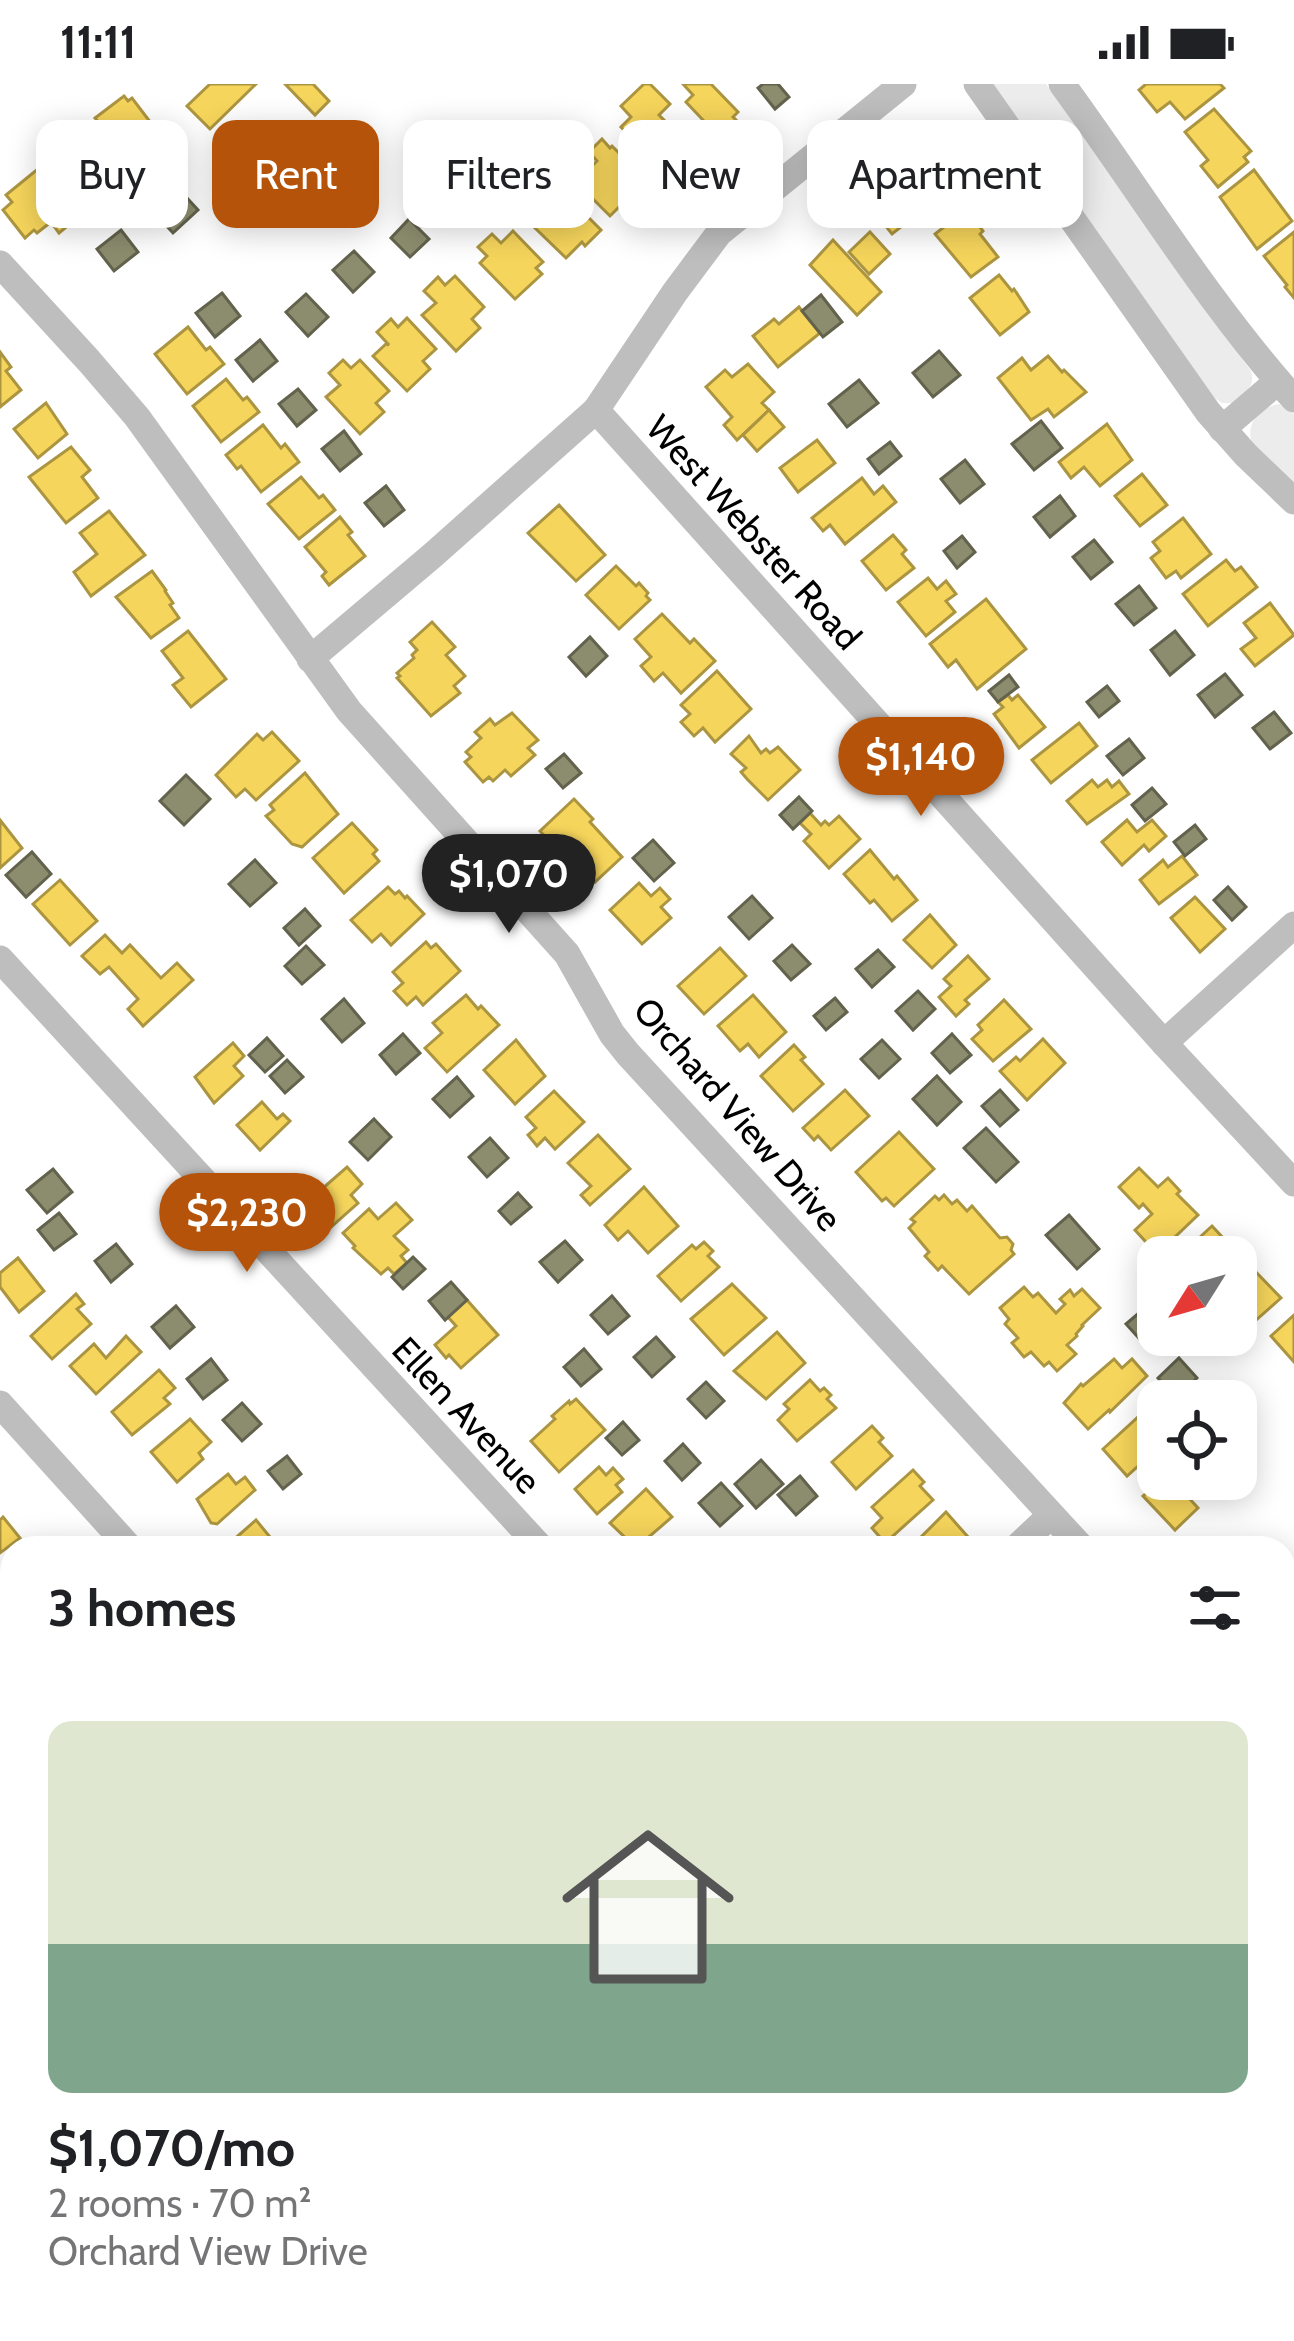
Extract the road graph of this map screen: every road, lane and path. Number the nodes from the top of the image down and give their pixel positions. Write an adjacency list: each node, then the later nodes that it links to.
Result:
1 (903, 84): 6 (street)
2 (977, 84): 7 (street)
3 (1062, 84): 5 (street)
4 (0, 264): 9 (street, Orchard View Drive)
5 (1286, 390): 7 (street)
6 (596, 410): 9 (street); 12 (street, West Webster Road)
7 (1222, 429): 8 (street)
8 (1294, 501)
9 (310, 659): 15 (street, Orchard View Drive)
10 (1294, 925): 12 (street)
11 (0, 958): 17 (street, Ellen Avenue)
12 (1164, 1043): 13 (street, West Webster Road)
13 (1294, 1183)
14 (0, 1404): 16 (street)
15 (1051, 1515): 18 (street); 19 (street, Orchard View Drive)
16 (119, 1536)
17 (530, 1536)
18 (1029, 1536)
19 (1071, 1536)

